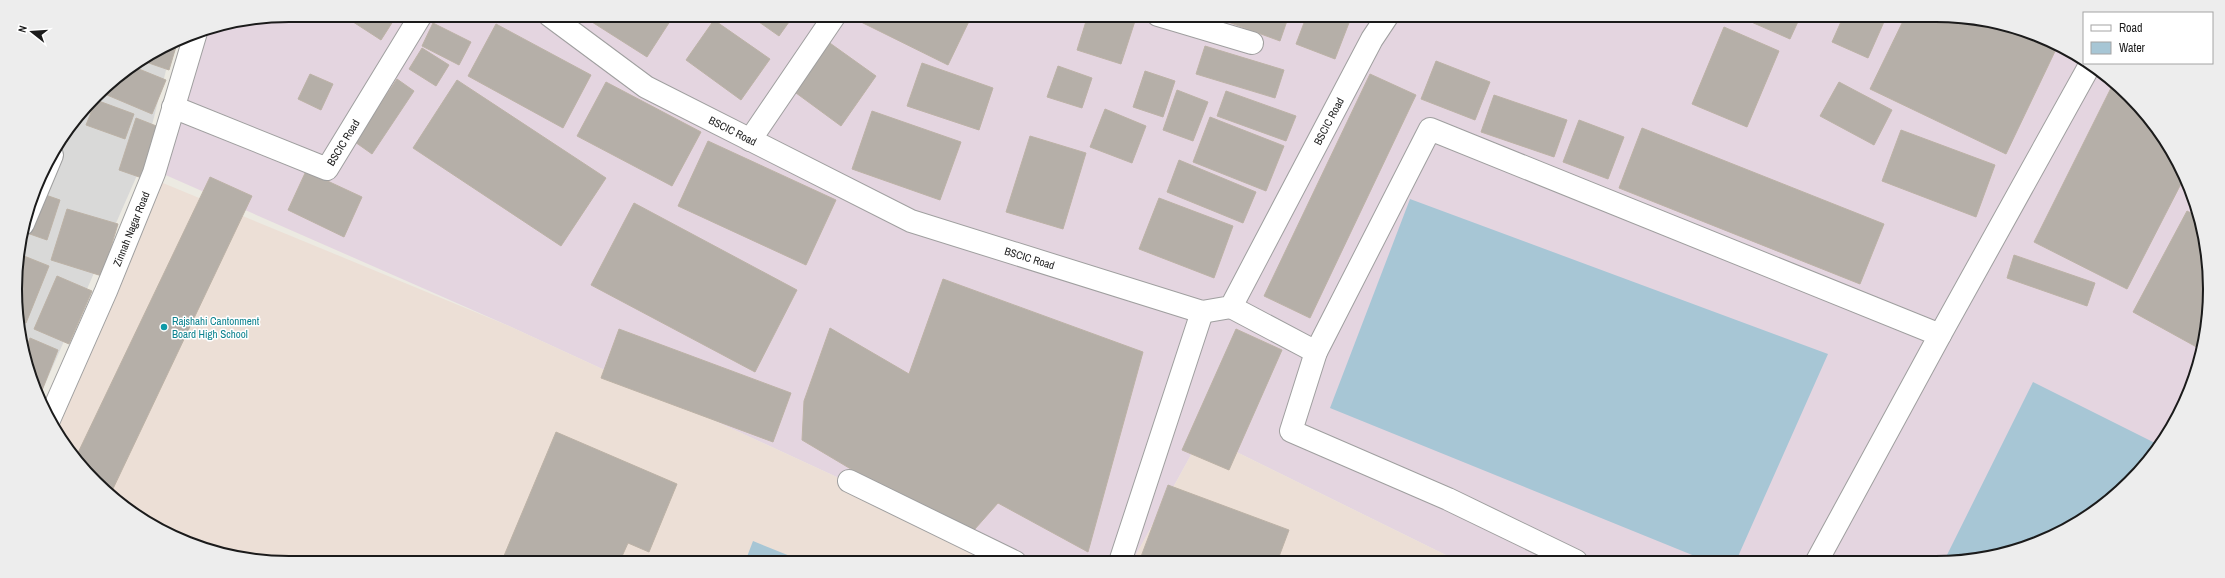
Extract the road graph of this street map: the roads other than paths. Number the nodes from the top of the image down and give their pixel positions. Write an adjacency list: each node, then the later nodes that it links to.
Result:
1 (417, 22): 9 (street, BSCIC Road)
2 (558, 22): 10 (street, BSCIC Road)
3 (830, 22): 10 (street)
4 (1182, 22): 7 (street)
5 (1383, 22): 11 (street, BSCIC Road)
6 (194, 39): 9 (street, Zinnah Nagar Road)
7 (1252, 43)
8 (2088, 70): 13 (street)
9 (173, 107): 15 (street, Zinnah Nagar Road)
10 (750, 140): 12 (street, BSCIC Road)
11 (1231, 307): 12 (street, BSCIC Road); 14 (street)
12 (1202, 312): 18 (street)
13 (1940, 334): 14 (street); 20 (street)
14 (1316, 352): 19 (street)
15 (53, 412)
16 (849, 481): 17 (street)
17 (1003, 556)
18 (1122, 556)
19 (1566, 556)
20 (1820, 556)

